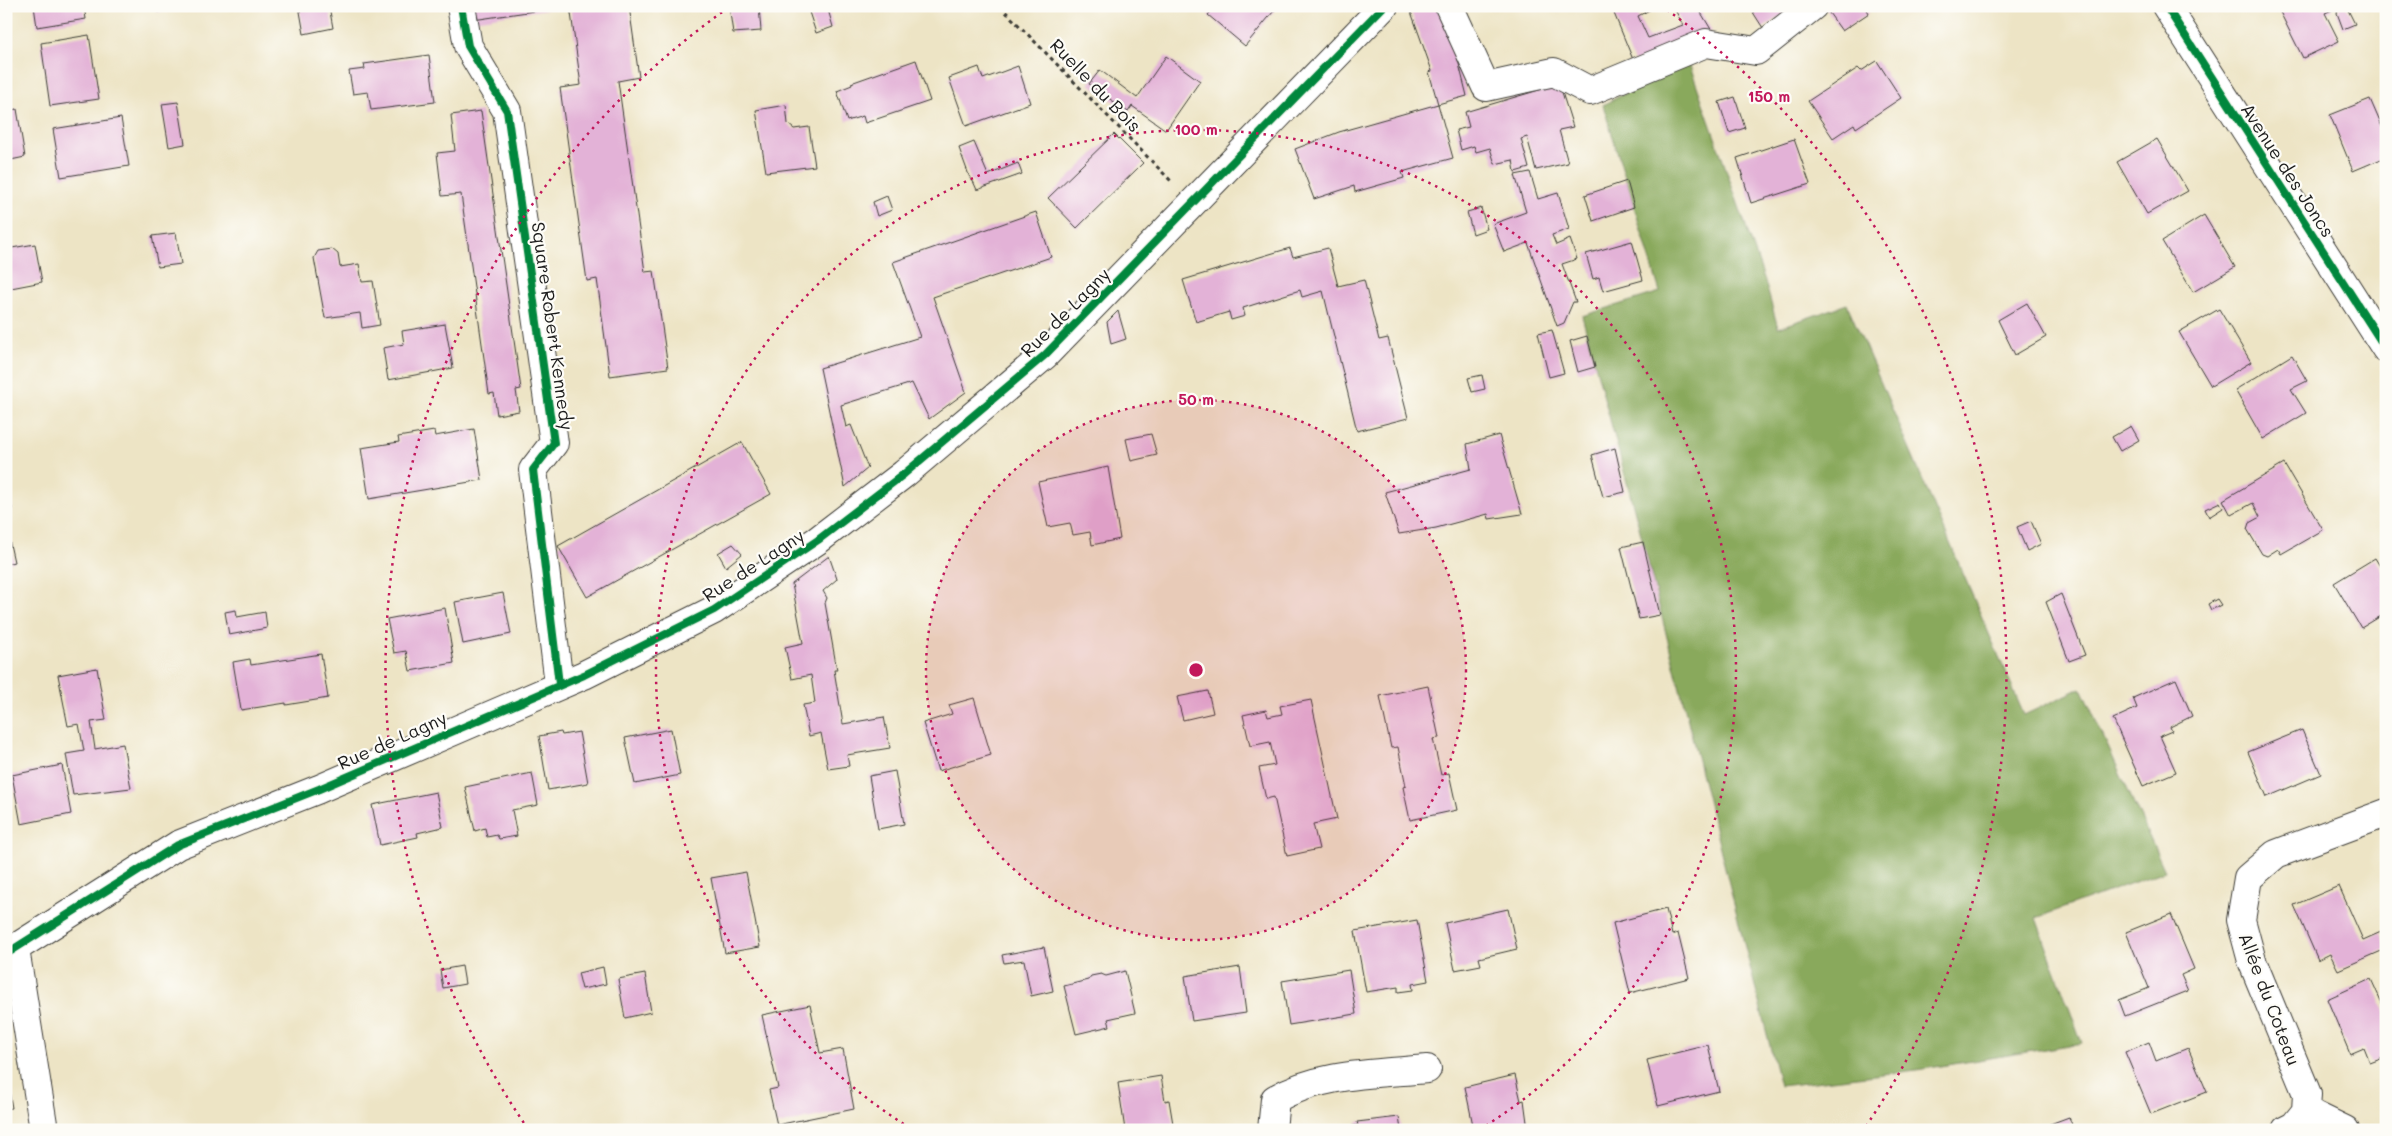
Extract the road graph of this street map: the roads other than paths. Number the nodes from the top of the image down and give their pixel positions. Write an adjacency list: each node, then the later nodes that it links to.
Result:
1 (461, 6): 7 (street, Square Robert Kennedy)
2 (1384, 6): 7 (street, Rue de Lagny)
3 (1449, 6): 4 (street)
4 (1813, 6)
5 (2166, 6): 6 (street, Avenue des Joncs)
6 (2386, 350)
7 (560, 684): 9 (street, Rue de Lagny)
8 (2386, 813): 11 (street, Allée du Coteau)
9 (11, 952): 12 (street)
10 (1427, 1069): 13 (street)
11 (2306, 1111): 14 (street); 15 (street)
12 (44, 1130)
13 (1272, 1130)
14 (2286, 1130)
15 (2345, 1130)

